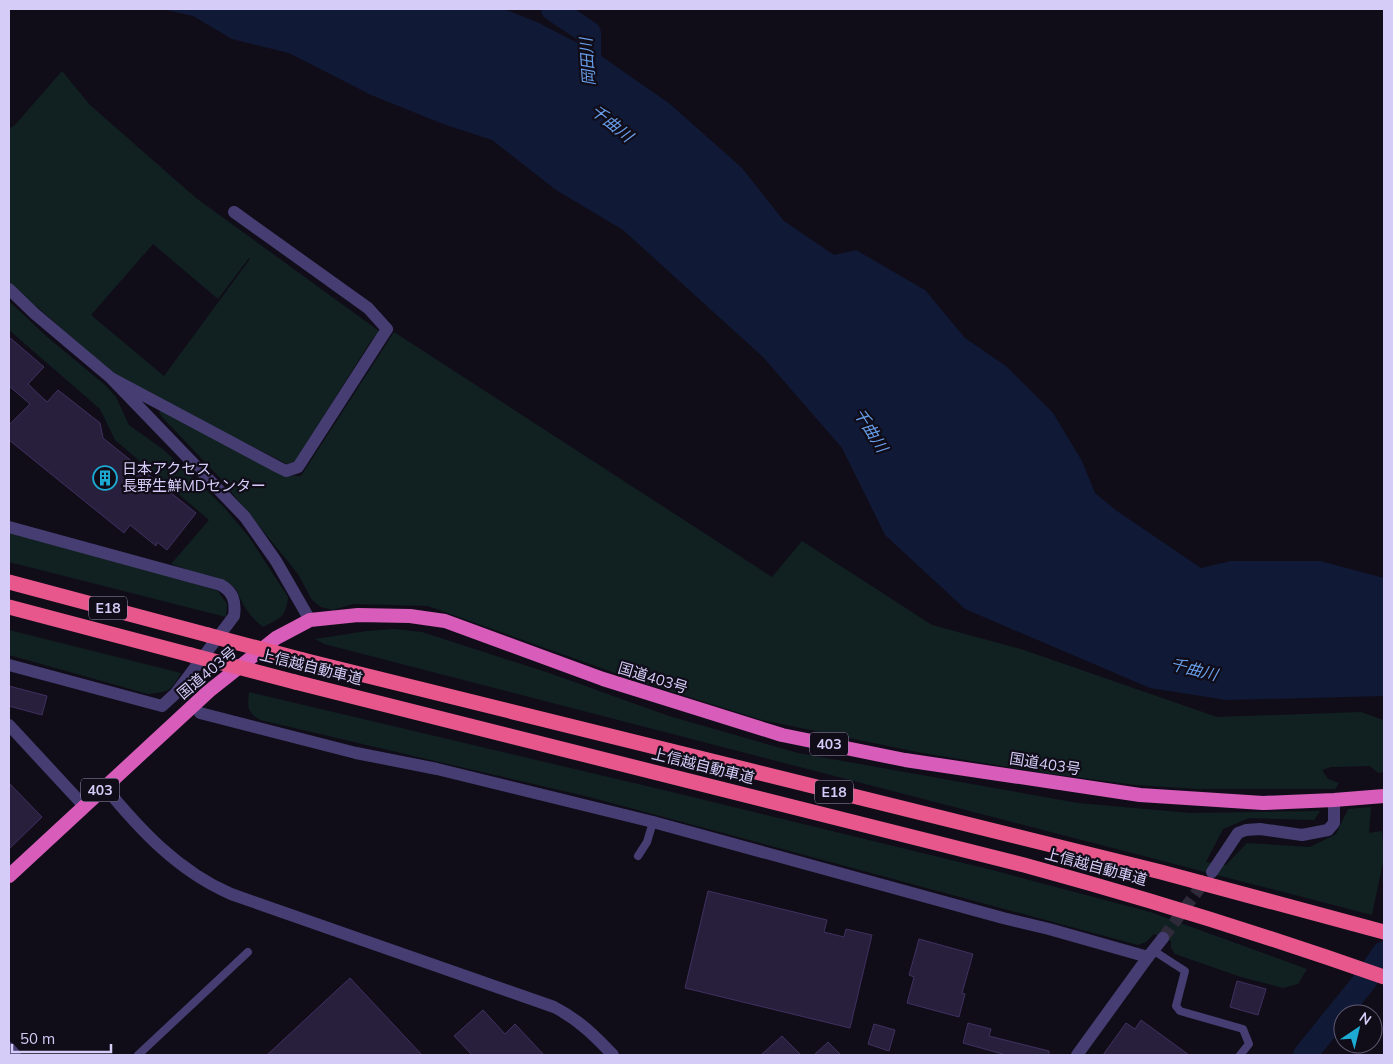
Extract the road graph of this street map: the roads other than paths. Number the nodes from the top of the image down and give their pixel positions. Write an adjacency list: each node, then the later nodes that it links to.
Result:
1 (234, 212): 3 (street)
2 (9, 289): 3 (street)
3 (111, 378): 7 (street)
4 (9, 527): 8 (street)
5 (9, 582): 19 (highway, 上信越自動車道 / E18, bridge)
6 (9, 607): 23 (highway, 上信越自動車道 / E18, bridge)
7 (310, 620): 11 (highway, 国道403号 / 403); 13 (highway, 国道403号 / 403)
8 (9, 665)
9 (200, 713): 15 (street)
10 (9, 725): 14 (street)
11 (104, 786): 14 (highway, 国道403号 / 403); 27 (street)
12 (1381, 796): 13 (highway, 国道403号 / 403)
13 (1334, 800): 17 (street)
14 (84, 806): 18 (highway, 国道403号 / 403)
15 (653, 822): 16 (lane); 22 (street)
16 (638, 856)
17 (1212, 872)
18 (9, 876)
19 (1384, 932)
20 (1163, 938): 22 (street)
21 (248, 952): 26 (lane)
22 (1151, 954): 28 (street); 29 (lane)
23 (1384, 977)
24 (9, 1048): 25 (street)
25 (15, 1055)
26 (138, 1055)
27 (613, 1055)
28 (1077, 1055)
29 (1240, 1055)

